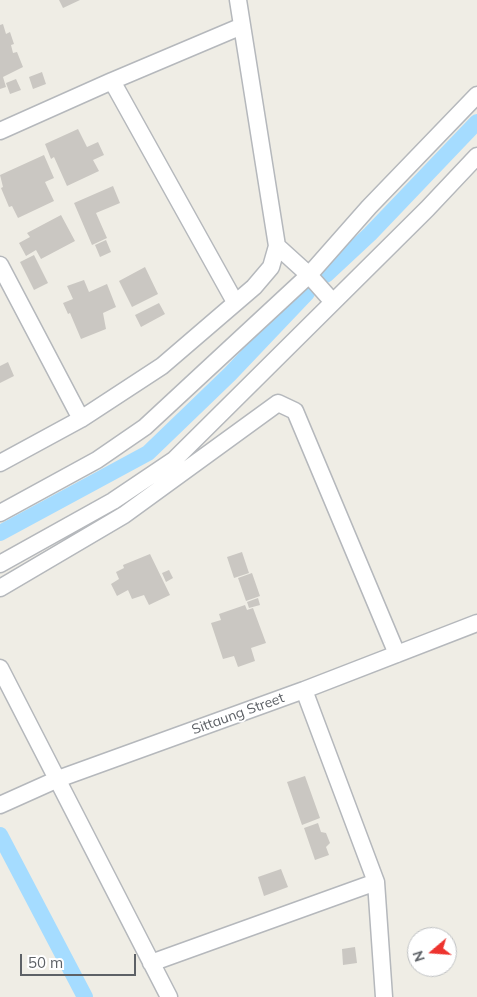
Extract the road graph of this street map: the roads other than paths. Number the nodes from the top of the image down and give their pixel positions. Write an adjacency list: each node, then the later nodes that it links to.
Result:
1 (238, 0): 2 (street)
2 (242, 26): 3 (street); 7 (street)
3 (112, 81): 5 (street); 11 (street)
4 (477, 95): 9 (street)
5 (0, 131)
6 (477, 156): 10 (street)
7 (277, 246): 9 (street); 11 (street)
8 (0, 265): 12 (street)
9 (309, 276): 10 (street); 14 (street)
10 (332, 301): 15 (street)
11 (235, 302): 12 (street)
12 (81, 420): 13 (street)
13 (0, 463)
14 (0, 512)
15 (0, 564)
16 (0, 588): 18 (street)
17 (477, 623): 18 (street, Sittaung Street)
18 (397, 654): 20 (street, Sittaung Street)
19 (0, 668): 21 (street)
20 (304, 690): 21 (street, Sittaung Street); 23 (street)
21 (58, 779): 22 (street, Sittaung Street); 24 (street)
22 (1, 804)
23 (376, 882): 24 (street); 26 (street)
24 (151, 963): 25 (street)
25 (168, 997)
26 (384, 997)

